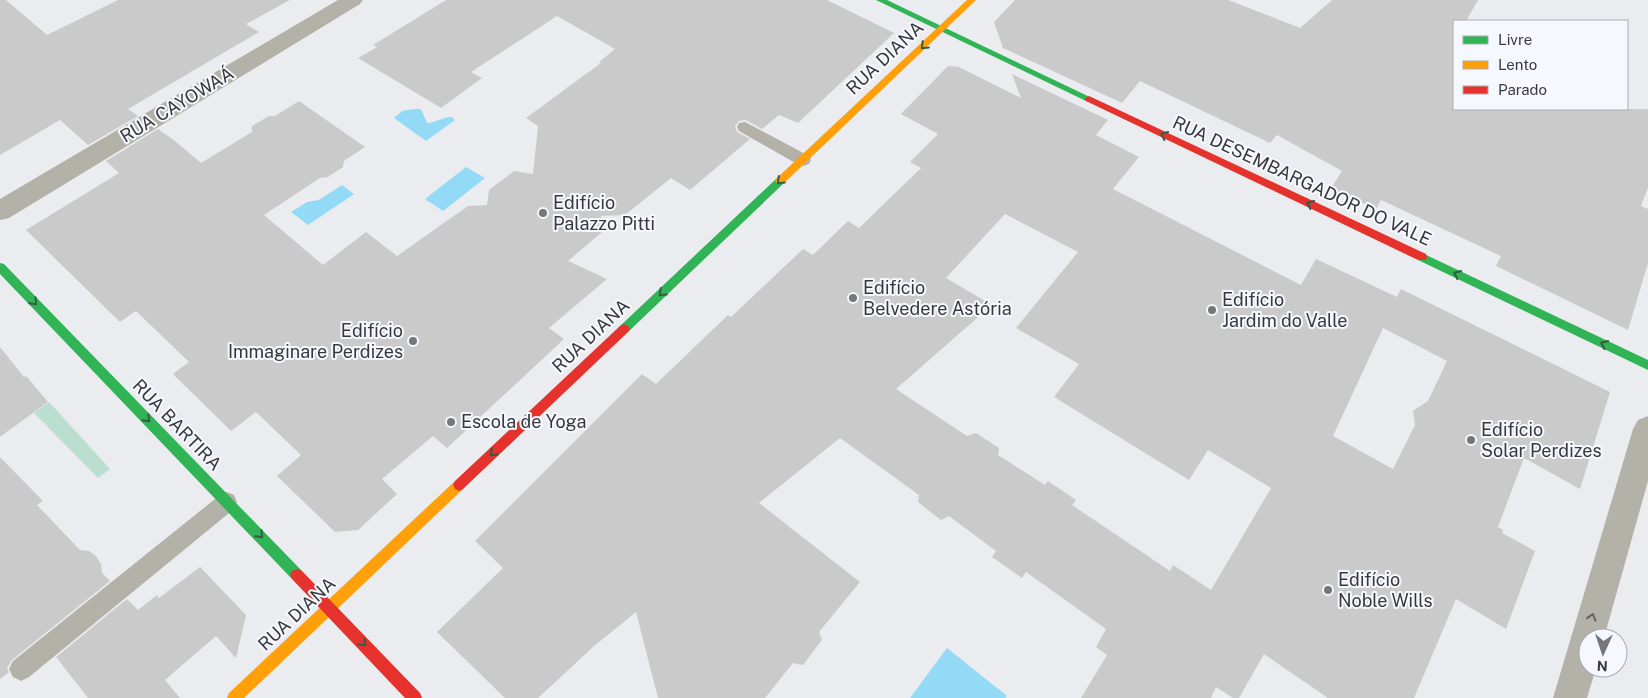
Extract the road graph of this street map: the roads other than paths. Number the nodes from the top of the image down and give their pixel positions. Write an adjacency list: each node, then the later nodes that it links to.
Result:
1 (353, 0): 7 (street, RUA CAYOWAÁ)
2 (880, 0): 4 (street, RUA DESEMBARGADOR DO VALE)
3 (972, 0): 4 (street, RUA DIANA)
4 (942, 29): 6 (street, RUA DIANA, one-way to 6); 9 (street, RUA DESEMBARGADOR DO VALE, one-way to 4)
5 (745, 127): 6 (lane)
6 (803, 160): 12 (street, RUA DIANA, one-way to 12)
7 (0, 210)
8 (0, 267): 11 (street, RUA BARTIRA, one-way to 11)
9 (1648, 364)
10 (1648, 429): 16 (street, one-way to 10)
11 (227, 502): 12 (street, RUA BARTIRA, one-way to 12); 13 (lane)
12 (329, 607): 14 (street, RUA DIANA); 15 (street, RUA BARTIRA, one-way to 15)
13 (22, 668)
14 (234, 698)
15 (415, 698)
16 (1570, 698)

